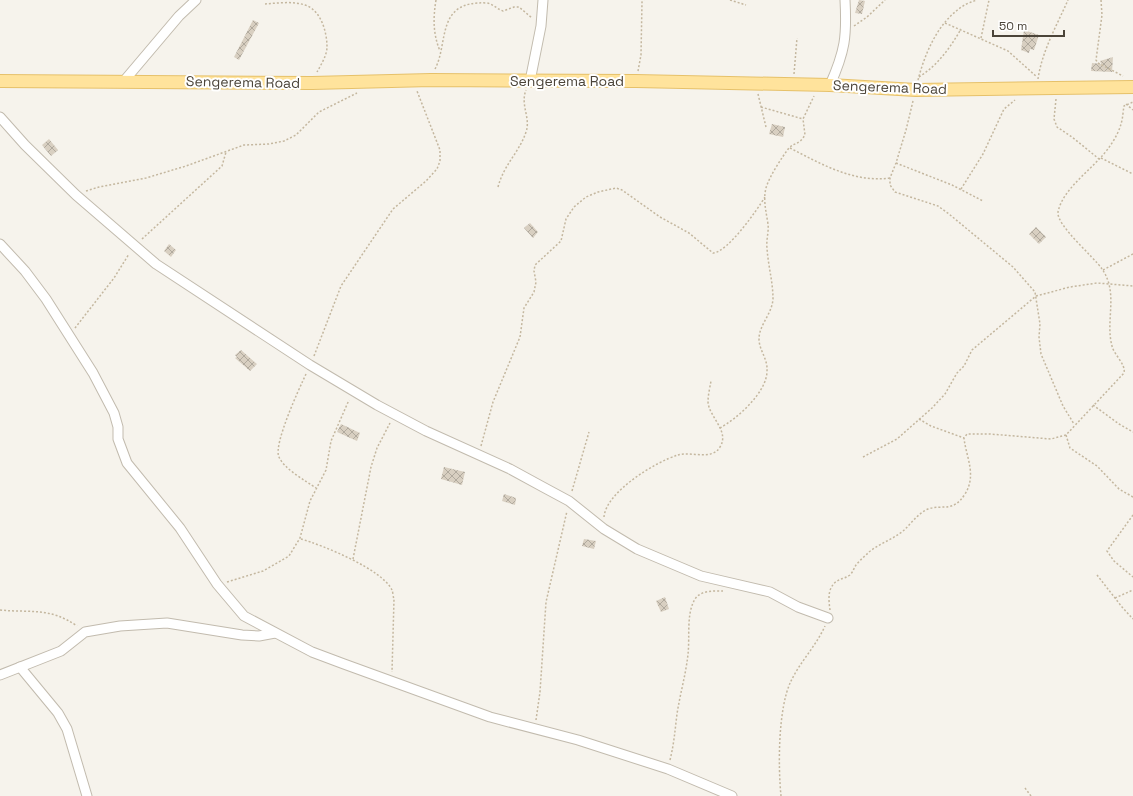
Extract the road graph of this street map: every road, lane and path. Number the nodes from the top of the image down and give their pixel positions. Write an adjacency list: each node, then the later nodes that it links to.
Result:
1 (196, 0): 25 (street)
2 (436, 0): 20 (path)
3 (543, 0): 15 (street)
4 (644, 0): 27 (path)
5 (730, 0): 13 (path)
6 (845, 0): 17 (street)
7 (886, 0): 17 (path)
8 (977, 0): 14 (path)
9 (989, 0): 19 (path)
10 (1068, 0): 31 (path)
11 (1101, 0): 32 (path)
12 (265, 4): 30 (path)
13 (746, 5)
14 (945, 23): 16 (path); 21 (path)
15 (541, 26): 20 (path); 26 (street)
16 (961, 29): 19 (path); 21 (path)
17 (845, 31): 34 (street)
18 (797, 38): 33 (path)
19 (981, 38): 31 (path)
20 (440, 53): 23 (path)
21 (919, 77): 35 (path)
22 (412, 80): 23 (main road, Sengerema Road); 28 (main road, Sengerema Road); 65 (path)
23 (431, 80): 26 (main road, Sengerema Road)
24 (0, 81): 25 (main road, Sengerema Road)
25 (124, 81): 30 (main road, Sengerema Road)
26 (530, 81): 27 (main road, Sengerema Road); 52 (path)
27 (636, 81): 29 (main road, Sengerema Road)
28 (373, 82): 30 (main road, Sengerema Road); 47 (path)
29 (755, 82): 33 (main road, Sengerema Road); 41 (path)
30 (312, 83)
31 (1038, 83): 35 (main road, Sengerema Road); 36 (main road, Sengerema Road)
32 (1129, 83): 36 (main road, Sengerema Road)
33 (793, 84): 34 (main road, Sengerema Road)
34 (824, 85): 35 (main road, Sengerema Road); 44 (path)
35 (916, 90): 49 (path)
36 (1059, 93): 38 (path); 48 (path)
37 (1021, 98): 53 (path)
38 (1050, 98)
39 (1133, 102): 40 (path)
40 (1126, 104): 42 (path); 48 (path)
41 (761, 106): 44 (path); 45 (path)
42 (1133, 110)
43 (0, 117): 54 (street)
44 (803, 119): 46 (path)
45 (766, 127)
46 (790, 148): 51 (path); 55 (path)
47 (226, 152): 54 (path); 58 (path)
48 (1100, 159): 50 (path); 60 (path)
49 (896, 163): 51 (path); 53 (path)
50 (1133, 174)
51 (890, 178): 63 (path)
52 (498, 187)
53 (961, 189): 56 (path)
54 (76, 195): 58 (street)
55 (765, 197): 72 (path); 77 (path)
56 (983, 201)
57 (0, 244): 64 (street)
58 (134, 246): 64 (path); 65 (street)
59 (1133, 254): 60 (path)
60 (1103, 270): 61 (path)
61 (1110, 283): 62 (path); 63 (path); 68 (path)
62 (1133, 286)
63 (1036, 296): 70 (path); 71 (path)
64 (70, 334): 88 (street)
65 (310, 365): 67 (street); 79 (path)
66 (711, 381): 72 (path)
67 (353, 391): 69 (street); 79 (path)
68 (1094, 405): 71 (path); 74 (path)
69 (394, 414): 77 (street); 85 (path)
70 (919, 418): 76 (path); 78 (path)
71 (1074, 424): 75 (path)
72 (720, 428): 83 (path)
73 (589, 432): 81 (path)
74 (1133, 432)
75 (1066, 435): 76 (path); 80 (path)
76 (964, 438): 93 (path)
77 (479, 455): 81 (street)
78 (863, 457)
79 (316, 488): 84 (path)
80 (1133, 497)
81 (569, 501): 83 (street); 100 (path)
82 (1133, 515): 87 (path)
83 (604, 529): 89 (street)
84 (300, 538): 85 (path); 88 (path)
85 (353, 560): 99 (path)
86 (1097, 575): 91 (path)
87 (1133, 577)
88 (217, 584): 96 (street)
89 (740, 585): 93 (street); 101 (path)
90 (1133, 590): 91 (path)
91 (1115, 598): 94 (path)
92 (0, 610): 95 (path)
93 (828, 618): 105 (path)
94 (1133, 618)
95 (86, 632): 96 (street); 97 (street)
96 (275, 633): 99 (street)
97 (20, 667): 98 (street); 103 (street)
98 (0, 675)
99 (391, 680): 100 (street)
100 (535, 728): 101 (street)
101 (668, 769): 104 (street)
102 (1025, 788): 106 (path)
103 (87, 796)
104 (732, 796)
105 (781, 796)
106 (1031, 796)

